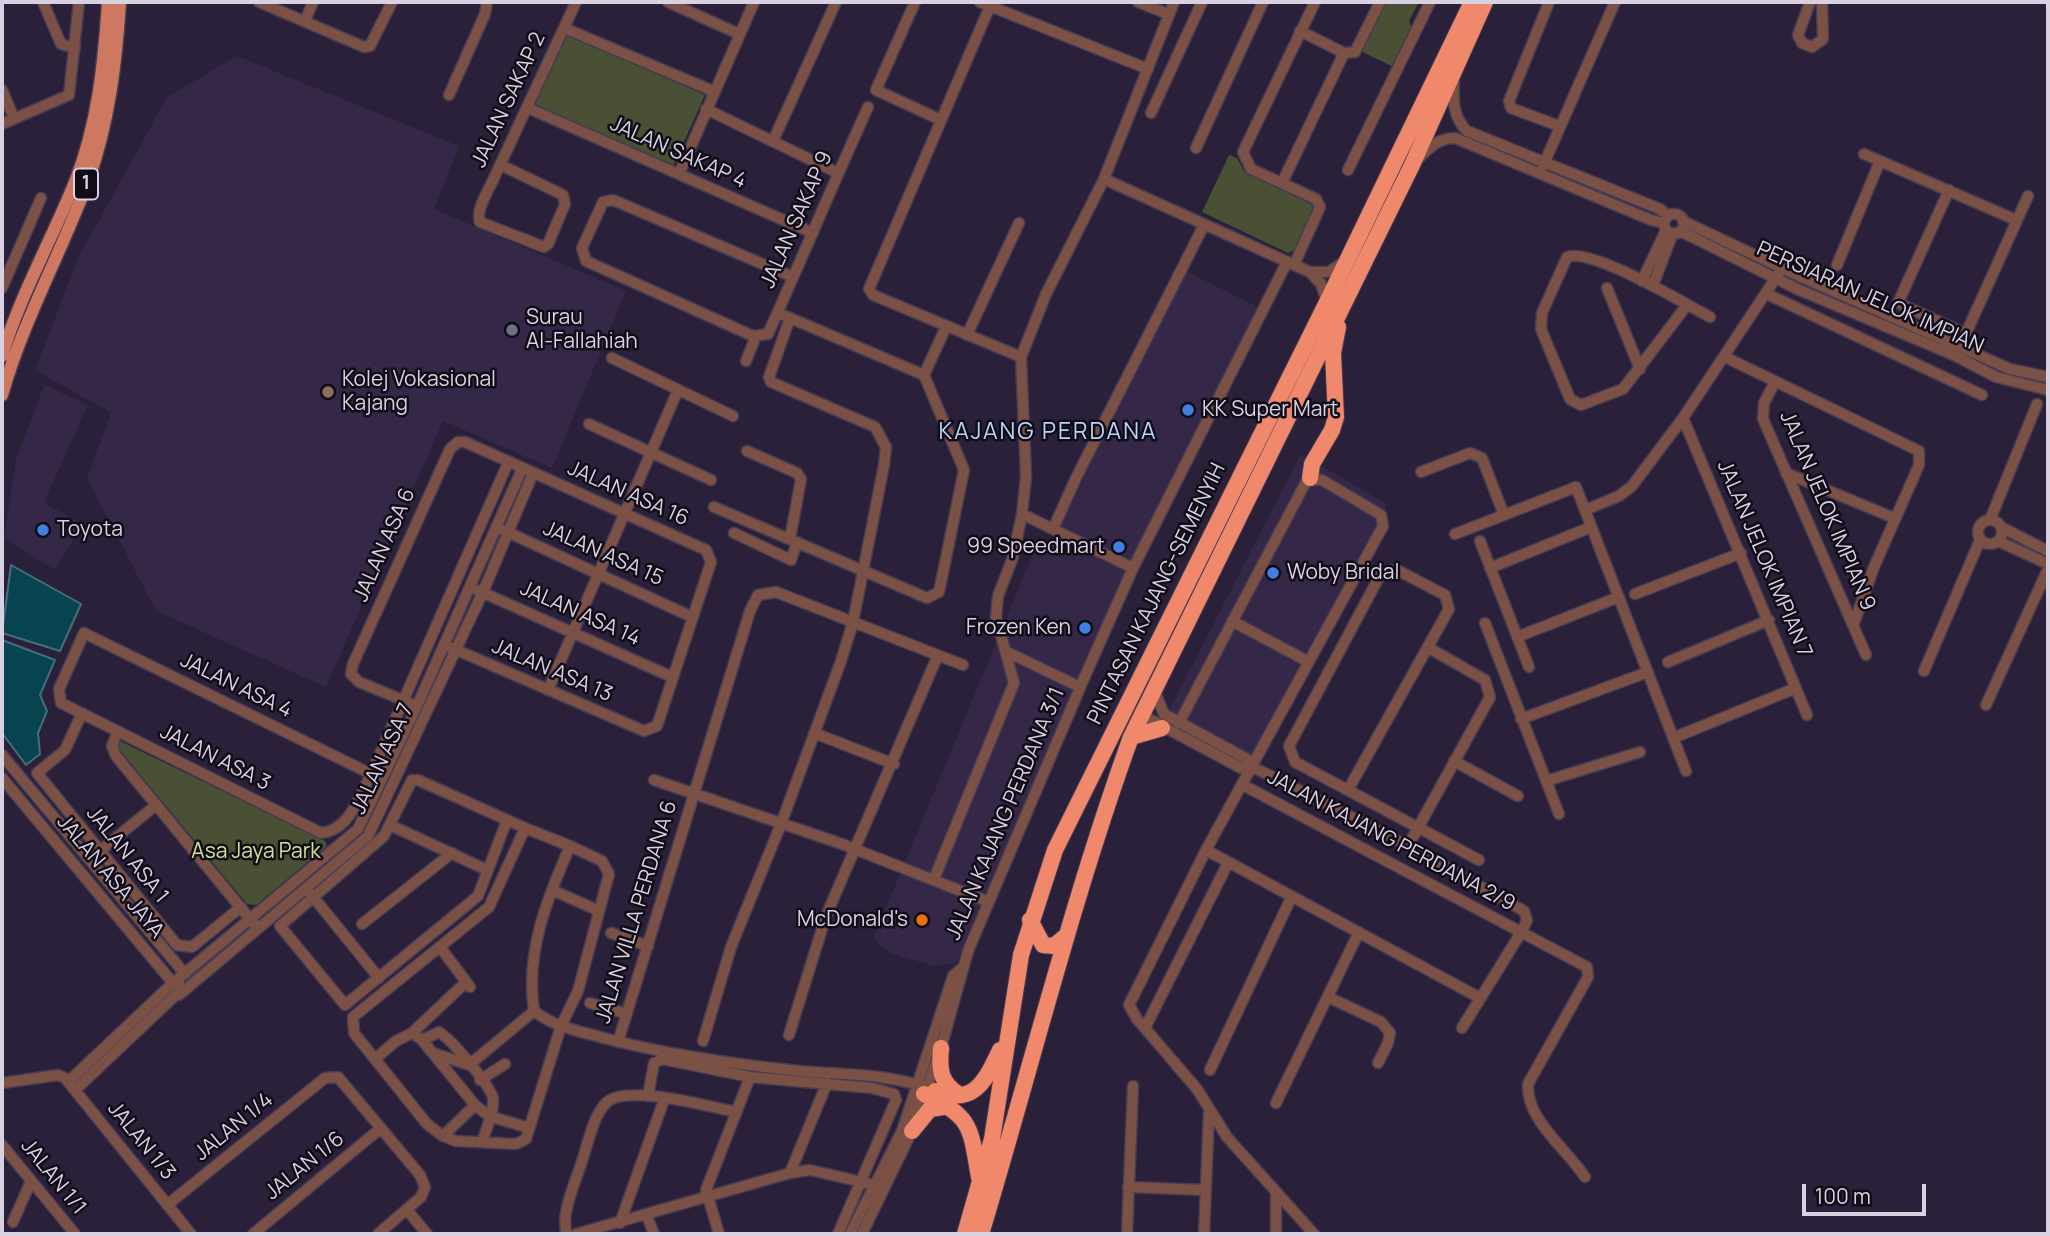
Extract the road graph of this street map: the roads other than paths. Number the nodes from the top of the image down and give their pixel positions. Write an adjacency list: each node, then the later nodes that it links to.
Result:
1 (43, 2): 33 (street)
2 (79, 2): 33 (street)
3 (108, 2): 90 (main road, 1)
4 (120, 2): 102 (main road, 1)
5 (258, 2): 29 (street)
6 (313, 2): 29 (street)
7 (392, 2): 29 (street)
8 (487, 2): 39 (street)
9 (576, 2): 30 (street, JALAN SAKAP 2)
10 (668, 2): 32 (street)
11 (754, 2): 32 (street)
12 (836, 2): 48 (street)
13 (915, 2): 45 (street)
14 (1138, 2): 28 (street)
15 (1174, 2): 28 (street)
16 (1202, 2): 43 (street)
17 (1263, 2): 49 (street)
18 (1315, 2): 31 (street)
19 (1380, 2): 34 (street)
20 (1430, 2): 55 (street)
21 (1472, 2): 69 (highway, PINTASAN KAJANG-SEMENYIH)
22 (1485, 2): 36 (highway, PINTASAN KAJANG-SEMENYIH)
23 (1549, 2): 47 (street)
24 (1615, 2): 47 (street)
25 (1810, 2): 26 (street)
26 (1822, 2)
27 (985, 4): 35 (street); 45 (street)
28 (1168, 14): 35 (street)
29 (304, 20)
30 (564, 28): 38 (street); 41 (street, JALAN SAKAP 2)
31 (1300, 31): 34 (street); 60 (street)
32 (739, 34): 38 (street)
33 (75, 48): 44 (street)
34 (1344, 53): 60 (street)
35 (1147, 69): 59 (street)
36 (1454, 69): 51 (street, PERSIARAN JELOK IMPIAN); 54 (highway, PINTASAN KAJANG-SEMENYIH)
37 (2, 90): 44 (street)
38 (713, 91): 42 (street)
39 (449, 95)
40 (868, 107): 57 (street, JALAN SAKAP 9)
41 (528, 108): 53 (street, JALAN SAKAP 2); 58 (street, JALAN SAKAP 4)
42 (706, 108): 48 (street); 58 (street)
43 (1152, 113)
44 (14, 118): 46 (street)
45 (941, 120): 85 (street)
46 (2, 124)
47 (1559, 126): 51 (street)
48 (773, 141): 57 (street)
49 (1196, 148)
50 (1864, 154): 52 (street)
51 (1545, 160): 56 (street); 67 (street, PERSIARAN JELOK IMPIAN)
52 (1880, 161): 61 (street); 71 (street)
53 (500, 165): 53 (street, JALAN SAKAP 2)
54 (1412, 165): 56 (street, PERSIARAN JELOK IMPIAN); 81 (highway, PINTASAN KAJANG-SEMENYIH)
55 (1348, 170)
56 (1541, 172): 67 (street, PERSIARAN JELOK IMPIAN)
57 (838, 173): 68 (street, JALAN SAKAP 9)
58 (679, 174): 68 (street, JALAN SAKAP 4)
59 (1104, 179): 66 (street); 91 (street)
60 (1282, 183): 70 (street, JALAN KAJANG PERDANA 3/1)
61 (1949, 190): 64 (street); 86 (street)
62 (2028, 196): 64 (street)
63 (41, 198): 77 (street)
64 (2016, 219): 86 (street)
65 (1019, 223): 87 (street)
66 (1204, 225): 70 (street); 126 (street)
67 (1672, 226): 72 (street, PERSIARAN JELOK IMPIAN); 75 (street, PERSIARAN JELOK IMPIAN); 76 (street)
68 (813, 233): 74 (street, JALAN SAKAP 9)
69 (1347, 260): 73 (street); 81 (highway, PINTASAN KAJANG-SEMENYIH)
70 (1290, 263): 73 (street); 137 (street, JALAN KAJANG PERDANA 3/1)
71 (1836, 265)
72 (1782, 268): 75 (street); 89 (street, PERSIARAN JELOK IMPIAN)
73 (1310, 272): 81 (street)
74 (793, 277): 82 (street, JALAN SAKAP 9); 88 (street)
75 (1776, 279): 79 (street); 89 (street, PERSIARAN JELOK IMPIAN)
76 (1647, 283): 80 (street); 95 (street)
77 (2, 288)
78 (1607, 288): 95 (street)
79 (1766, 294): 92 (street); 101 (street)
80 (1687, 305): 83 (street); 95 (street)
81 (1334, 306): 114 (highway); 167 (highway, PINTASAN KAJANG-SEMENYIH); 228 (highway, PINTASAN KAJANG-SEMENYIH)
82 (778, 313): 84 (street); 88 (street, JALAN SAKAP 9)
83 (1710, 317)
84 (790, 318): 96 (street); 140 (street)
85 (946, 327): 87 (street); 96 (street)
86 (1966, 334): 89 (street)
87 (967, 335): 91 (street)
88 (754, 336): 94 (street)
89 (1958, 351): 97 (street, PERSIARAN JELOK IMPIAN); 100 (street, PERSIARAN JELOK IMPIAN)
90 (2, 356)
91 (1021, 357): 119 (street)
92 (1725, 357): 98 (street); 105 (street)
93 (612, 358): 99 (street)
94 (746, 361)
95 (1640, 369)
96 (924, 375): 140 (street)
97 (2048, 377)
98 (1775, 382): 113 (street, JALAN JELOK IMPIAN 9); 121 (street)
99 (678, 390): 104 (street); 109 (street)
100 (2048, 390)
101 (1982, 395)
102 (2, 396)
103 (2037, 404): 122 (street)
104 (733, 416)
105 (1683, 418): 117 (street); 135 (street, JALAN JELOK IMPIAN 7)
106 (589, 424): 109 (street)
107 (465, 442): 110 (street, JALAN ASA 16); 171 (street, JALAN ASA 6)
108 (747, 451): 131 (street)
109 (650, 453): 115 (street); 118 (street)
110 (508, 463): 111 (street, JALAN ASA 16); 171 (street, JALAN ASA 7)
111 (528, 471): 118 (street, JALAN ASA 16); 123 (street, JALAN ASA 7); 127 (street, JALAN ASA 7)
112 (1421, 472): 120 (street)
113 (1786, 473): 121 (street); 151 (street, JALAN JELOK IMPIAN 9)
114 (1310, 478): 148 (street); 160 (street)
115 (711, 480)
116 (714, 507): 131 (street)
117 (1585, 510): 120 (street); 124 (street)
118 (623, 513): 141 (street); 146 (street, JALAN ASA 16)
119 (1022, 514): 126 (street); 157 (street)
120 (1504, 515): 129 (street)
121 (1894, 518): 151 (street)
122 (1990, 520): 125 (street); 130 (street)
123 (497, 527): 127 (street, JALAN ASA 15); 142 (street, JALAN ASA 7)
124 (1591, 527): 138 (street); 145 (street)
125 (2001, 527): 133 (street); 134 (street)
126 (1053, 530): 137 (street)
127 (508, 533): 141 (street, JALAN ASA 15); 143 (street, JALAN ASA 7)
128 (734, 533): 131 (street)
129 (1455, 534)
130 (1980, 540): 133 (street); 164 (street)
131 (794, 541): 140 (street)
132 (1480, 541): 138 (street)
133 (1998, 541): 136 (street)
134 (2048, 551)
135 (1741, 553): 144 (street); 147 (street, JALAN JELOK IMPIAN 7)
136 (2048, 564)
137 (1133, 568): 168 (street, JALAN KAJANG PERDANA 3/1)
138 (1490, 568): 154 (street)
139 (2048, 569): 172 (street)
140 (864, 572): 149 (street)
141 (599, 573): 146 (street, JALAN ASA 15); 152 (street)
142 (471, 587): 143 (street, JALAN ASA 14); 155 (street, JALAN ASA 7)
143 (483, 592): 152 (street, JALAN ASA 14); 155 (street, JALAN ASA 7)
144 (1634, 594)
145 (1619, 597): 154 (street); 165 (street)
146 (692, 617): 166 (street)
147 (1769, 620): 161 (street); 169 (street, JALAN JELOK IMPIAN 7)
148 (1232, 621): 160 (street); 178 (street)
149 (853, 622): 159 (street); 181 (street); 197 (street, JALAN VILLA PERDANA 6)
150 (1485, 623): 177 (street)
151 (1854, 623): 158 (street, JALAN JELOK IMPIAN 9)
152 (573, 631): 166 (street, JALAN ASA 14); 170 (street)
153 (84, 633): 174 (street, JALAN ASA 3); 191 (street, JALAN ASA 4)
154 (1517, 637): 163 (street)
155 (450, 648): 170 (street, JALAN ASA 13); 173 (street, JALAN ASA 7); 189 (street, JALAN ASA 7)
156 (1429, 648): 186 (street); 196 (street); 196 (street)
157 (1005, 651): 168 (street); 220 (street)
158 (1866, 654)
159 (938, 655): 162 (street); 187 (street)
160 (1307, 661): 188 (street)
161 (1668, 662)
162 (963, 665)
163 (1529, 667)
164 (1924, 671)
165 (1648, 672): 177 (street); 183 (street)
166 (673, 677): 170 (street, JALAN ASA 13)
167 (1154, 685): 175 (highway, PINTASAN KAJANG-SEMENYIH); 178 (street)
168 (1080, 687): 225 (street, JALAN KAJANG PERDANA 3/1)
169 (1796, 688): 176 (street, JALAN JELOK IMPIAN 7); 183 (street)
170 (548, 690)
171 (403, 701): 173 (street); 191 (street, JALAN ASA 7)
172 (1986, 705)
173 (417, 706): 189 (street, JALAN ASA 7)
174 (82, 713): 180 (street, JALAN ASA 3); 215 (street, JALAN ASA 1)
175 (1140, 714): 179 (street); 182 (highway, PINTASAN KAJANG-SEMENYIH)
176 (1807, 715)
177 (1521, 719): 194 (street)
178 (1179, 723): 188 (street)
179 (1162, 728): 182 (highway); 188 (street)
180 (118, 731): 199 (street); 208 (street, JALAN ASA 3)
181 (814, 733): 187 (street); 203 (street)
182 (1131, 737): 234 (highway, PINTASAN KAJANG-SEMENYIH)
183 (1673, 738): 190 (street)
184 (1640, 752): 194 (street)
185 (2, 755): 215 (street, JALAN ASA JAYA)
186 (1454, 761): 198 (street); 207 (street)
187 (894, 764): 211 (street)
188 (1252, 767): 195 (street); 200 (street)
189 (393, 770): 212 (street, JALAN ASA 7)
190 (1686, 771)
191 (371, 774): 208 (street, JALAN ASA 7)
192 (2, 778): 218 (street, JALAN ASA JAYA)
193 (654, 780): 197 (street)
194 (1546, 781): 201 (street)
195 (1243, 785): 206 (street, JALAN KAJANG PERDANA 2/9); 213 (street)
196 (1348, 790): 207 (street)
197 (693, 792): 203 (street); 236 (street, JALAN VILLA PERDANA 6)
198 (1518, 796)
199 (156, 805): 215 (street); 226 (street)
200 (1337, 809): 206 (street); 210 (street)
201 (1559, 814)
202 (507, 820): 204 (street); 205 (street); 219 (street)
203 (781, 824): 211 (street); 255 (street)
204 (390, 825): 214 (street); 223 (street)
205 (525, 828): 209 (street); 237 (street)
206 (1326, 829): 231 (street, JALAN KAJANG PERDANA 2/9)
207 (1417, 829): 210 (street); 216 (street)
208 (331, 832): 212 (street)
209 (570, 846): 222 (street); 227 (street)
210 (1408, 846): 231 (street)
211 (854, 849): 220 (street); 253 (street)
212 (342, 850): 221 (street, JALAN ASA 7)
213 (1206, 850): 217 (street); 250 (street)
214 (452, 853): 219 (street); 229 (street)
215 (95, 855): 218 (street); 226 (street, JALAN ASA 1); 241 (street, JALAN ASA JAYA)
216 (1479, 860)
217 (1228, 863): 224 (street); 250 (street)
218 (78, 869): 241 (street, JALAN ASA JAYA)
219 (486, 870): 235 (street)
220 (934, 879): 225 (street)
221 (302, 885): 223 (street); 230 (street, JALAN ASA 7)
222 (552, 890): 227 (street); 247 (street)
223 (314, 898): 240 (street); 240 (street)
224 (1291, 898): 232 (street); 264 (street)
225 (989, 902): 239 (street, JALAN KAJANG PERDANA 3/1)
226 (241, 907): 230 (street)
227 (597, 910): 249 (street)
228 (1030, 920): 234 (highway); 257 (highway, PINTASAN KAJANG-SEMENYIH)
229 (362, 924)
230 (255, 925): 241 (street, JALAN ASA 7); 242 (street, JALAN ASA 7)
231 (1522, 931): 245 (street); 288 (street, JALAN KAJANG PERDANA 2/9)
232 (1359, 932): 244 (street); 245 (street)
233 (611, 933): 236 (street)
234 (1066, 936): 316 (highway, PINTASAN KAJANG-SEMENYIH)
235 (419, 945): 238 (street); 240 (street)
236 (648, 946): 248 (street, JALAN VILLA PERDANA 6)
237 (440, 947): 238 (street); 252 (street)
238 (429, 956): 260 (street)
239 (964, 967): 258 (street); 271 (street)
240 (380, 978)
241 (180, 980): 242 (street); 243 (street); 267 (street, JALAN ASA 7)
242 (195, 981): 243 (street, JALAN ASA 7)
243 (179, 995): 267 (street, JALAN ASA 7)
244 (1328, 997): 261 (street); 275 (street)
245 (1480, 998): 251 (street)
246 (590, 1003): 248 (street)
247 (534, 1012): 249 (street); 263 (street)
248 (627, 1014): 256 (street, JALAN VILLA PERDANA 6)
249 (561, 1026): 256 (street); 281 (street)
250 (1145, 1028): 278 (street)
251 (1462, 1028)
252 (412, 1033): 254 (street); 260 (street)
253 (789, 1035)
254 (422, 1040): 259 (street); 263 (street)
255 (703, 1041)
256 (618, 1042): 271 (street)
257 (1006, 1044): 274 (highway); 291 (highway, PINTASAN KAJANG-SEMENYIH)
258 (941, 1048): 271 (street); 274 (highway)
259 (433, 1053): 263 (street); 276 (street)
260 (375, 1059): 283 (street)
261 (1378, 1063)
262 (505, 1064): 266 (street)
263 (469, 1065): 266 (street)
264 (1210, 1070)
265 (750, 1077): 269 (street); 272 (street); 277 (street)
266 (480, 1080): 279 (street)
267 (67, 1082): 268 (street); 298 (street, JALAN 1/3)
268 (2, 1083)
269 (827, 1083): 286 (street); 289 (street)
270 (1133, 1086): 293 (street)
271 (922, 1089): 274 (highway); 282 (street); 292 (street)
272 (648, 1096): 273 (street); 308 (street)
273 (664, 1100): 277 (street); 302 (street)
274 (955, 1100): 282 (highway); 291 (highway)
275 (1276, 1103)
276 (475, 1105): 279 (street); 283 (street)
277 (736, 1112): 296 (street)
278 (1209, 1113): 294 (street); 295 (street)
279 (489, 1116): 281 (street); 284 (street)
280 (381, 1128): 298 (street, JALAN 1/4); 299 (street); 305 (street, JALAN 1/6)
281 (530, 1128): 284 (street)
282 (912, 1131): 287 (street)
283 (443, 1136): 284 (street)
284 (482, 1142)
285 (2, 1145): 290 (street, JALAN 1/1)
286 (790, 1173): 289 (street); 296 (street)
287 (893, 1174): 292 (street); 297 (street)
288 (1585, 1177)
289 (863, 1180): 292 (street); 312 (street)
290 (31, 1181): 301 (street); 303 (street, JALAN 1/1)
291 (982, 1182): 315 (highway, PINTASAN KAJANG-SEMENYIH)
292 (875, 1185): 297 (street); 313 (street)
293 (1128, 1187): 294 (street); 317 (street)
294 (1205, 1190): 318 (street)
295 (1276, 1192): 319 (street); 320 (street)
296 (707, 1198): 300 (street); 311 (street)
297 (878, 1203): 314 (street)
298 (167, 1205): 304 (street, JALAN 1/3)
299 (407, 1210): 306 (street); 307 (street)
300 (647, 1216): 302 (street); 310 (street)
301 (13, 1222)
302 (620, 1223): 309 (street)
303 (75, 1234)
304 (191, 1234)
305 (253, 1234)
306 (378, 1234)
307 (427, 1234)
308 (567, 1234)
309 (576, 1234)
310 (654, 1234)
311 (719, 1234)
312 (838, 1234)
313 (849, 1234)
314 (862, 1234)
315 (965, 1234)
316 (981, 1234)
317 (1127, 1234)
318 (1204, 1234)
319 (1276, 1234)
320 (1314, 1234)

